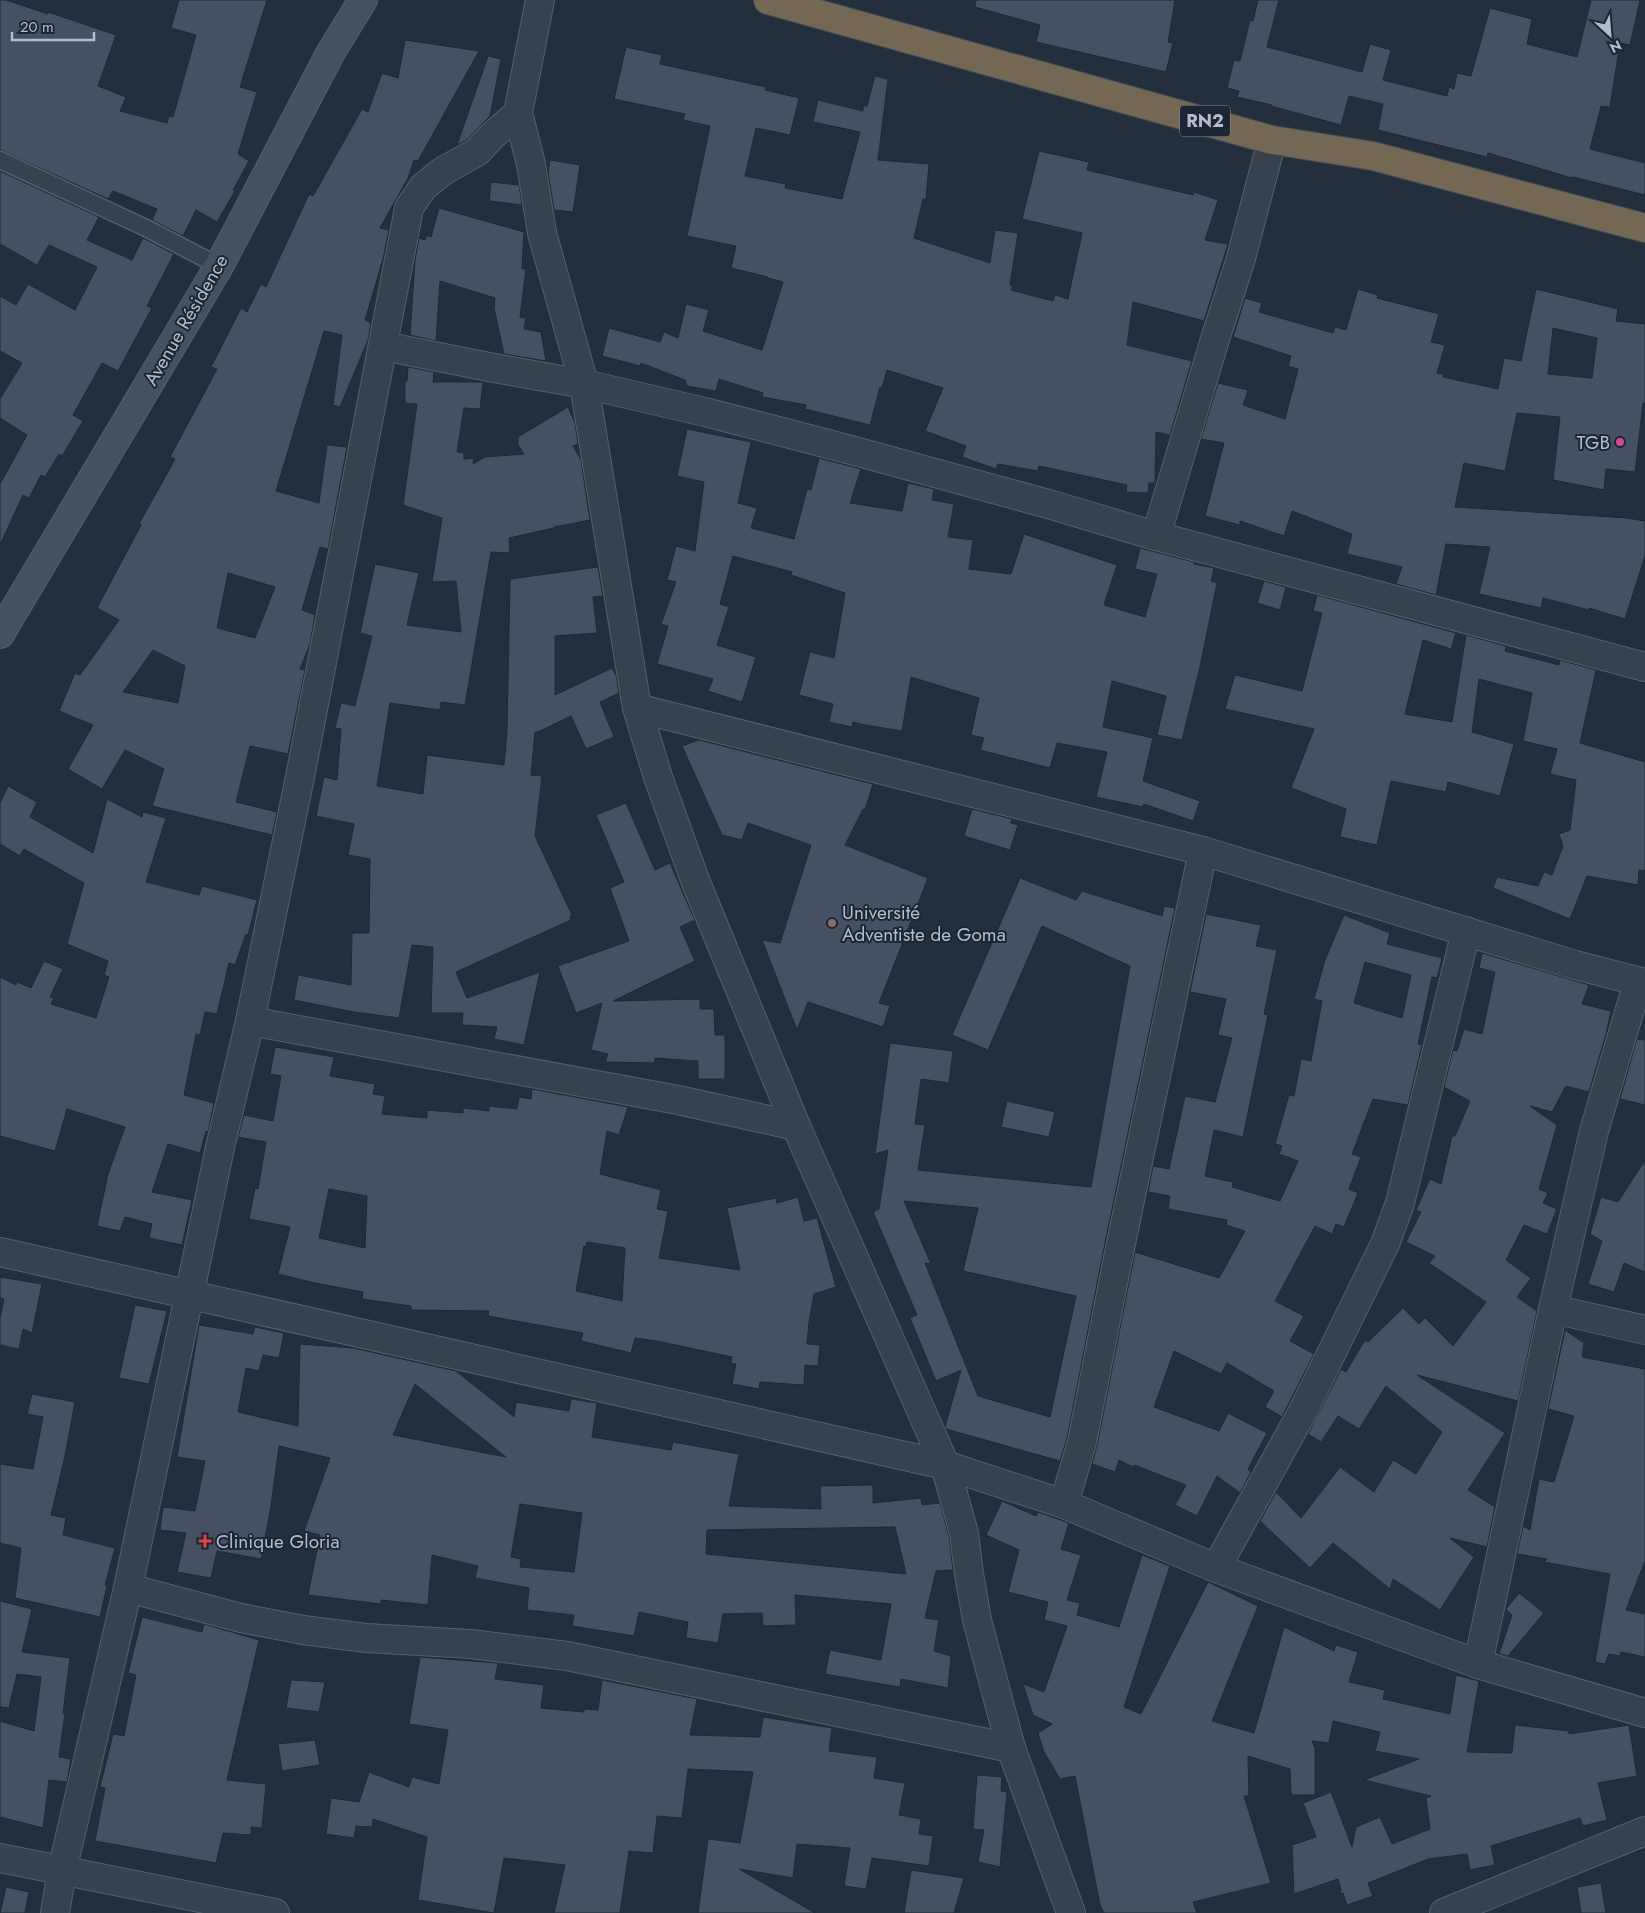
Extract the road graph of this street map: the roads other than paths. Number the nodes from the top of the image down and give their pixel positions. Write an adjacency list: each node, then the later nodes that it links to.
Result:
1 (363, 0): 8 (main road, Avenue Résidence)
2 (540, 0): 4 (street)
3 (768, 0): 5 (highway, RN2)
4 (518, 113): 9 (street); 10 (street)
5 (1272, 140): 7 (highway, RN2); 11 (street)
6 (0, 160): 8 (lane)
7 (1645, 228)
8 (219, 266): 12 (main road, Avenue Résidence)
9 (383, 346): 10 (street); 18 (street)
10 (584, 384): 11 (street); 14 (street)
11 (1156, 536): 13 (street)
12 (0, 634)
13 (1645, 667)
14 (637, 708): 15 (street); 19 (street)
15 (1203, 851): 16 (street); 25 (street)
16 (1466, 931): 17 (street); 26 (street)
17 (1641, 983): 22 (street)
18 (250, 1022): 19 (street); 21 (street)
19 (796, 1126): 24 (street)
20 (0, 1252): 21 (street)
21 (189, 1296): 24 (street); 27 (street)
22 (1553, 1310): 23 (street); 28 (street)
23 (1645, 1330)
24 (945, 1465): 25 (street); 30 (street)
25 (1064, 1504): 26 (street)
26 (1216, 1568): 28 (street)
27 (128, 1588): 30 (street); 33 (street)
28 (1478, 1664): 29 (street)
29 (1645, 1713)
30 (1011, 1748): 36 (street)
31 (1645, 1831): 37 (street)
32 (0, 1858): 33 (street)
33 (62, 1871): 34 (street); 35 (street)
34 (55, 1913)
35 (275, 1913)
36 (1071, 1913)
37 (1444, 1913)

